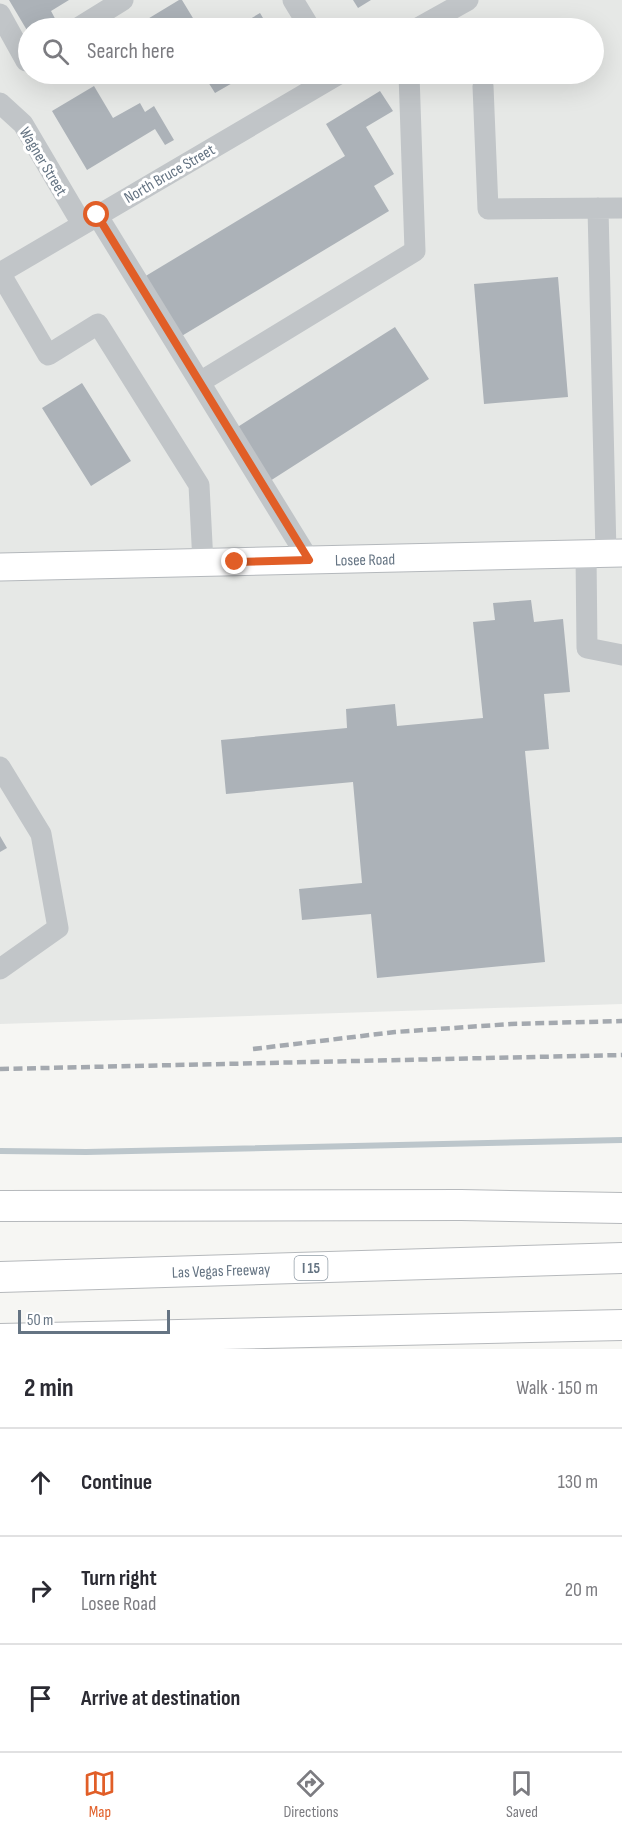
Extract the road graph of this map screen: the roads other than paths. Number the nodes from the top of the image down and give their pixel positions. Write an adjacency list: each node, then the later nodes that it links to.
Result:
1 (123, 0): 5 (street)
2 (293, 0): 6 (street)
3 (468, 0): 7 (street)
4 (0, 14): 8 (street)
5 (94, 18)
6 (304, 18)
7 (436, 18)
8 (18, 47)
9 (321, 84): 15 (street, North Bruce Street)
10 (409, 84): 17 (street)
11 (483, 86): 13 (street)
12 (0, 103): 15 (street, Wagner Street)
13 (598, 208): 14 (street); 18 (street)
14 (622, 208)
15 (90, 220): 16 (street, North Bruce Street); 17 (street, Wagner Street)
16 (0, 273): 20 (street)
17 (200, 382): 19 (street, Wagner Street)
18 (605, 554): 19 (main road, Losee Road); 22 (street)
19 (309, 560): 20 (main road, Losee Road)
20 (203, 563): 21 (main road, Losee Road)
21 (0, 567)
22 (622, 655)
23 (0, 767): 24 (street)
24 (0, 969)
25 (0, 1206): 26 (highway)
26 (622, 1208)
27 (622, 1258): 28 (highway, Las Vegas Freeway / I 15)
28 (0, 1277)
29 (622, 1325): 30 (highway)
30 (0, 1339)

